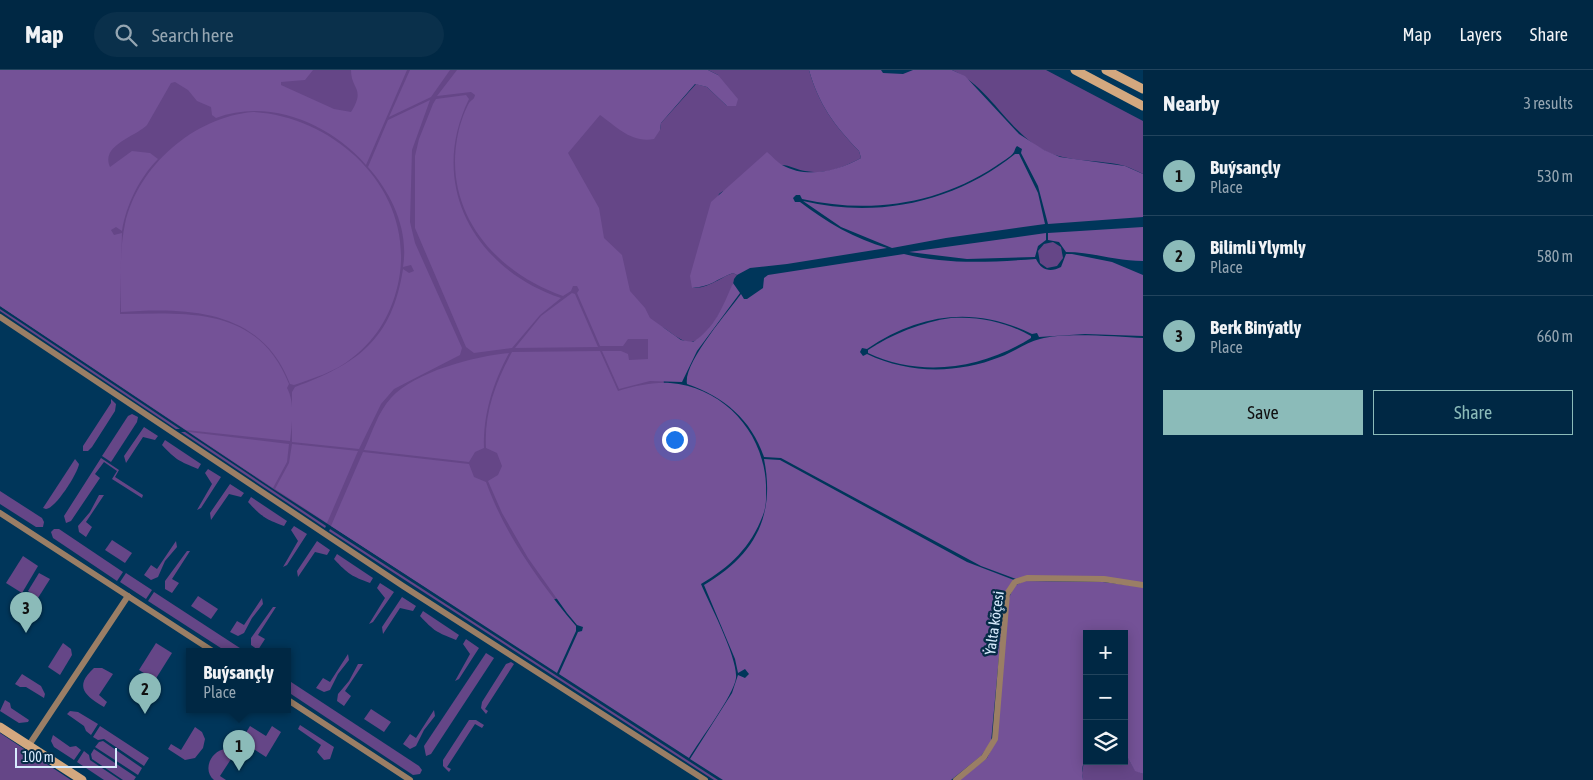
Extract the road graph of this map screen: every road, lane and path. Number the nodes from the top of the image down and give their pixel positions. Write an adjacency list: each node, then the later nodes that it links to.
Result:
1 (1075, 70): 4 (street)
2 (1106, 70): 3 (street)
3 (1143, 89)
4 (1143, 106)
5 (0, 317): 15 (street)
6 (0, 513): 8 (street)
7 (1143, 585): 16 (street, Ýalta köçesi)
8 (128, 596): 9 (street); 12 (street)
9 (208, 648)
10 (291, 702): 14 (street)
11 (0, 726): 12 (street)
12 (29, 745): 13 (street)
13 (82, 780)
14 (410, 780)
15 (704, 780)
16 (956, 780)

